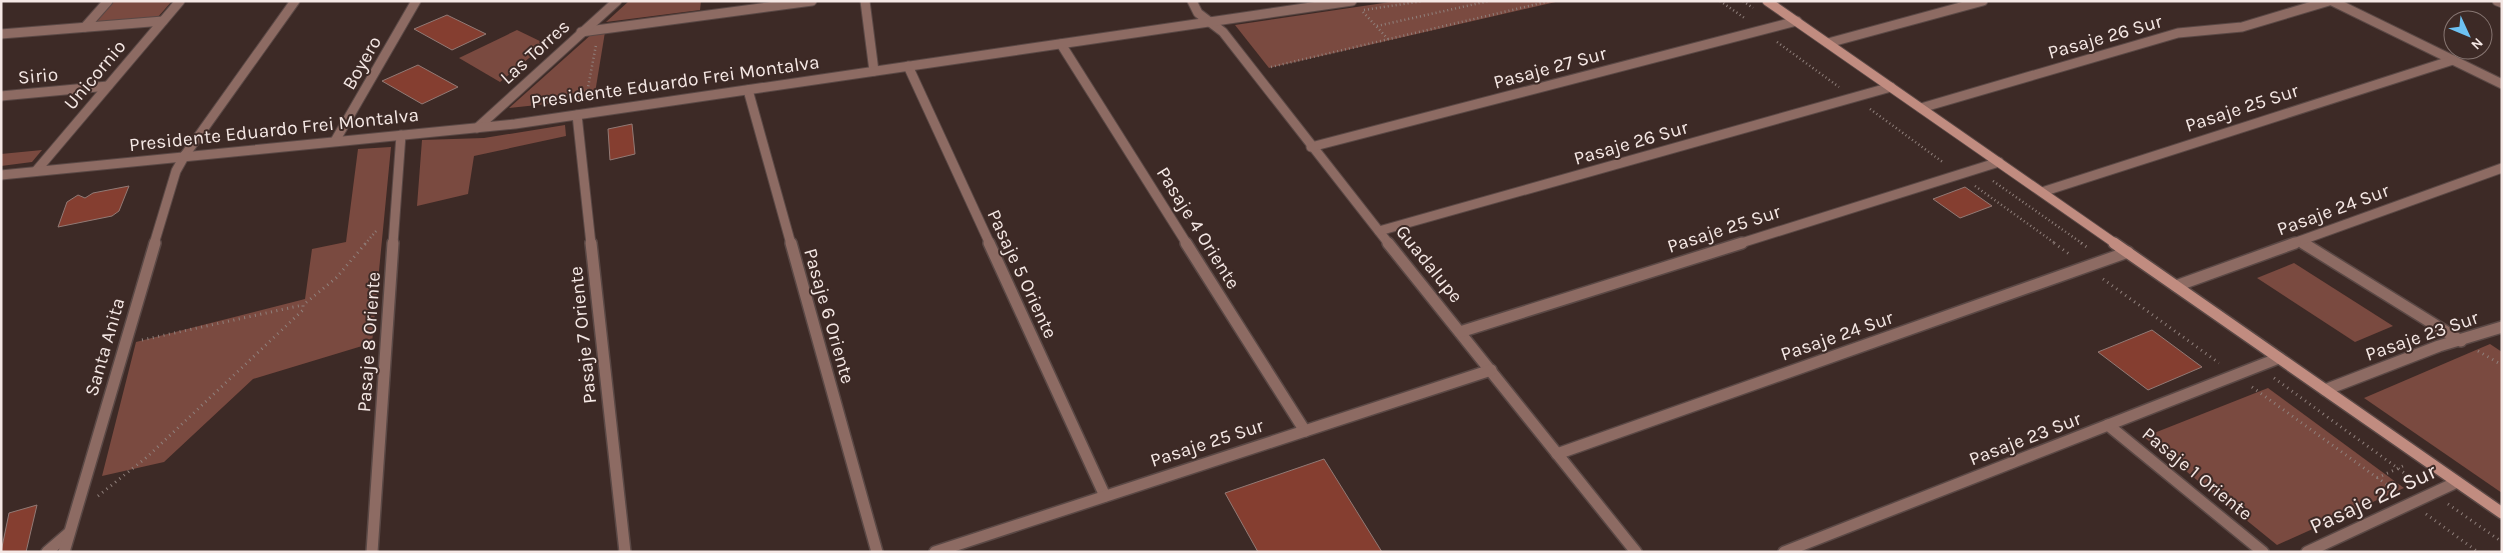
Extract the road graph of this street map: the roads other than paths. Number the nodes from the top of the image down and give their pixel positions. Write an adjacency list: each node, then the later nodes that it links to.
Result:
1 (108, 1): 18 (street, Unicornio)
2 (180, 1): 15 (street, Unicornio)
3 (295, 1): 38 (street, Santa Anita)
4 (416, 1): 36 (street, Boyero)
5 (617, 1): 19 (street, Las Torres)
6 (812, 1): 19 (street)
7 (864, 1): 26 (street)
8 (1192, 1): 17 (street, Guadalupe)
9 (1352, 1): 17 (street, Presidente Eduardo Frei Montalva)
10 (1767, 1): 16 (main road)
11 (1982, 1): 21 (street)
12 (2330, 1): 23 (street); 32 (street, Pasaje 26 Sur)
13 (2498, 1): 14 (street)
14 (2502, 3)
15 (163, 21): 18 (street); 28 (street, Unicornio)
16 (1797, 21): 21 (main road); 37 (street, Pasaje 27 Sur)
17 (1210, 22): 22 (street, Presidente Eduardo Frei Montalva); 37 (street, Guadalupe)
18 (85, 27): 20 (street)
19 (581, 32): 34 (street, Las Torres)
20 (1, 34)
21 (1828, 43): 29 (main road)
22 (1061, 44): 25 (street, Presidente Eduardo Frei Montalva); 55 (street, Pasaje 4 Oriente)
23 (2443, 55)
24 (2453, 60): 27 (street); 43 (street, Pasaje 25 Sur)
25 (908, 66): 26 (street, Presidente Eduardo Frei Montalva); 58 (street, Pasaje 5 Oriente)
26 (874, 71): 30 (street, Presidente Eduardo Frei Montalva)
27 (2502, 84)
28 (108, 86): 31 (street, Sirio); 41 (street, Unicornio)
29 (1891, 87): 32 (main road); 44 (street, Pasaje 26 Sur)
30 (748, 90): 33 (street, Presidente Eduardo Frei Montalva); 66 (street, Pasaje 6 Oriente)
31 (1, 96)
32 (1921, 108): 39 (main road)
33 (580, 114): 34 (street, Presidente Eduardo Frei Montalva); 65 (street, Pasaje 7 Oriente)
34 (477, 128): 35 (street, Presidente Eduardo Frei Montalva)
35 (401, 135): 36 (street, Presidente Eduardo Frei Montalva); 64 (street, Pasaje 8 Oriente)
36 (336, 141): 38 (street, Presidente Eduardo Frei Montalva)
37 (1311, 147): 44 (street, Guadalupe)
38 (185, 156): 41 (street, Presidente Eduardo Frei Montalva); 60 (street, Santa Anita)
39 (1999, 162): 43 (main road); 49 (street, Pasaje 25 Sur)
40 (2502, 168): 45 (street, Pasaje 24 Sur)
41 (36, 171): 42 (street, Presidente Eduardo Frei Montalva)
42 (1, 175)
43 (2042, 192): 46 (main road)
44 (1380, 231): 49 (street, Guadalupe)
45 (2300, 241): 47 (street, Pasaje 24 Sur); 50 (street)
46 (2128, 252): 47 (main road); 56 (street, Pasaje 24 Sur)
47 (2176, 286): 51 (main road)
48 (2502, 327): 50 (street, Pasaje 23 Sur)
49 (1460, 332): 52 (street, Guadalupe)
50 (2461, 341): 53 (street, Pasaje 23 Sur)
51 (2279, 358): 53 (main road); 54 (street, Pasaje 23 Sur)
52 (1491, 370): 55 (street, Pasaje 25 Sur); 56 (street, Guadalupe)
53 (2325, 390): 57 (main road)
54 (2108, 425): 69 (street, Pasaje 23 Sur); 70 (street, Pasaje 1 Oriente)
55 (1305, 431): 58 (street, Pasaje 25 Sur)
56 (1557, 454): 68 (street, Guadalupe)
57 (2457, 482): 59 (main road); 71 (street, Pasaje 22 Sur)
58 (1105, 496): 61 (street, Pasaje 25 Sur)
59 (2502, 513)
60 (69, 533): 62 (street); 63 (street, Santa Anita)
61 (961, 548): 67 (street, Pasaje 25 Sur)
62 (47, 552)
63 (64, 552)
64 (372, 552)
65 (625, 552)
66 (877, 552)
67 (935, 552)
68 (1636, 552)
69 (1784, 552)
70 (2263, 552)
71 (2307, 552)

